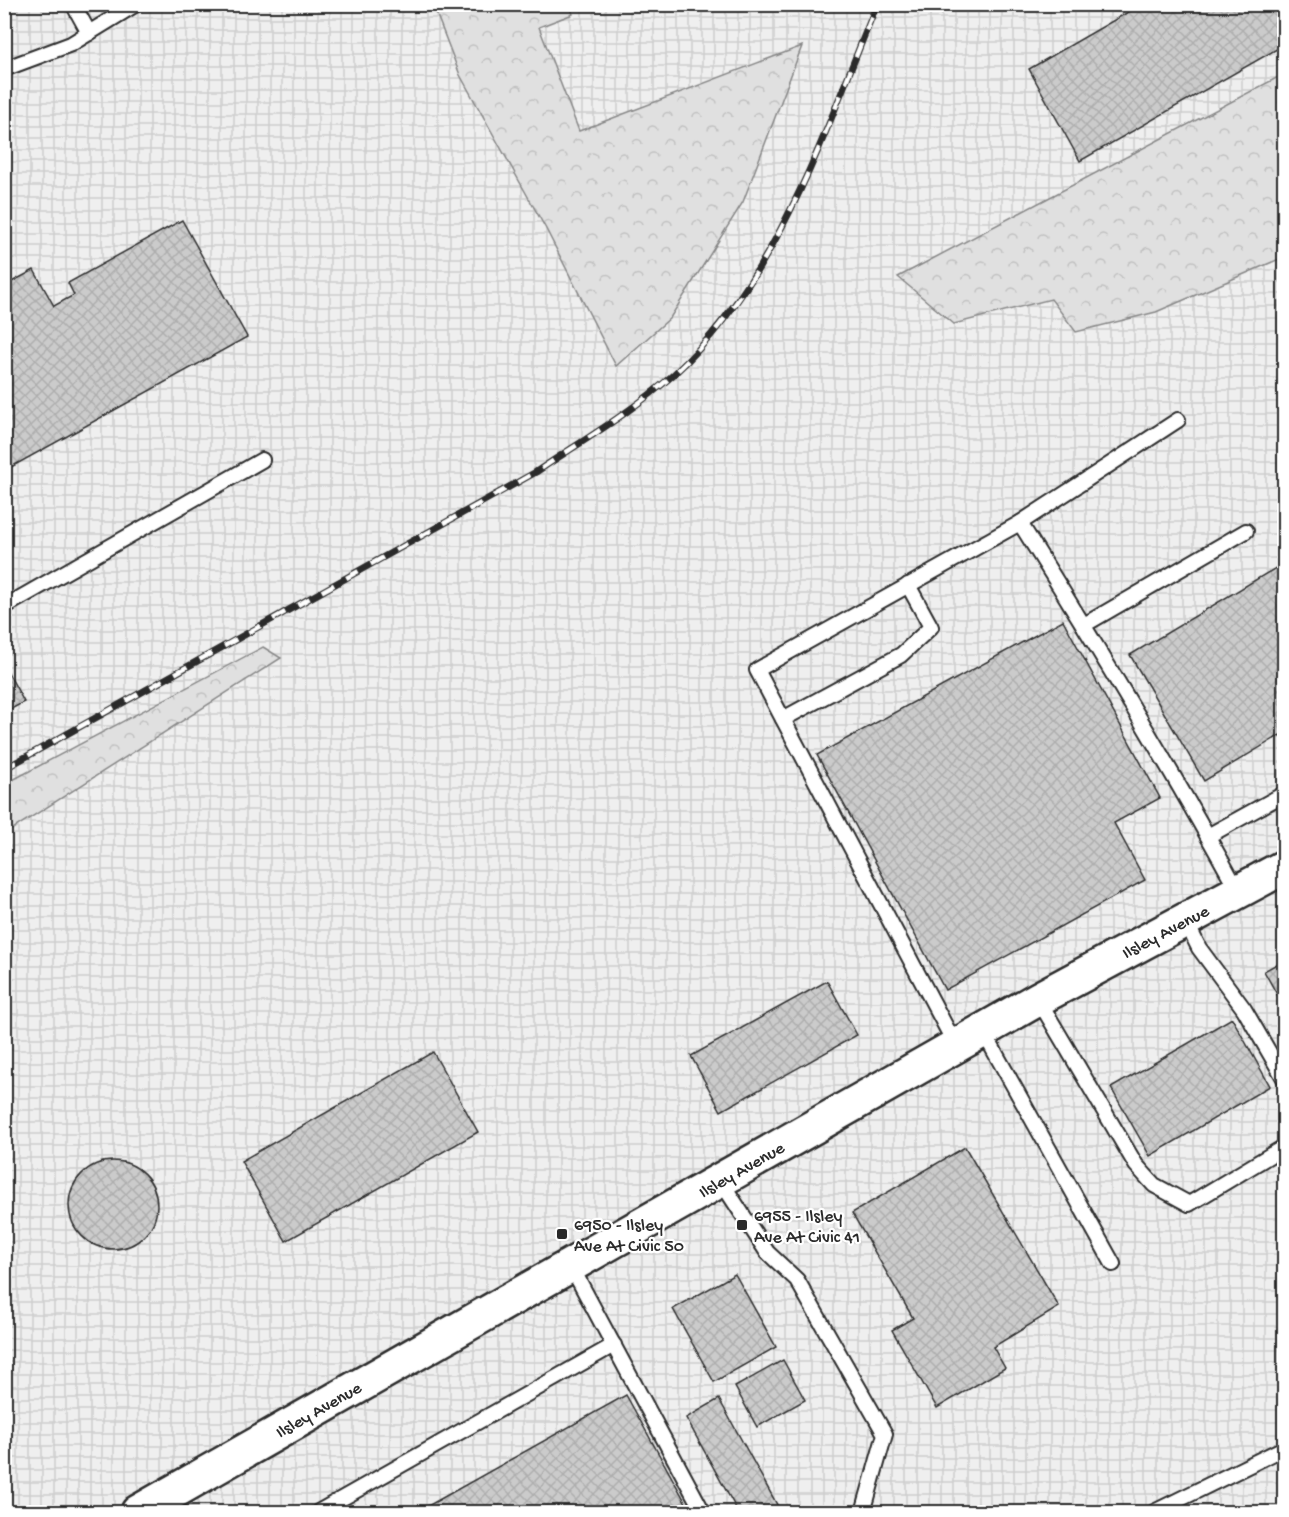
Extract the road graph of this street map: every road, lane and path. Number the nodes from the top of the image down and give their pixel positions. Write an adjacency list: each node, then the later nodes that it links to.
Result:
1 (73, 4): 3 (lane)
2 (136, 4): 3 (lane)
3 (89, 33): 4 (lane)
4 (4, 69)
5 (1178, 420): 7 (lane)
6 (262, 460): 10 (lane)
7 (1020, 523): 9 (lane); 11 (lane)
8 (1246, 531): 11 (lane)
9 (908, 585): 12 (lane); 12 (lane)
10 (4, 607)
11 (1084, 625): 14 (lane)
12 (783, 719): 19 (lane)
13 (1284, 794): 14 (lane)
14 (1208, 836): 16 (lane)
15 (1284, 867): 16 (street, Ilsley Avenue)
16 (1239, 892): 17 (street, Ilsley Avenue)
17 (1184, 920): 18 (street, Ilsley Avenue); 20 (lane)
18 (1038, 999): 19 (street, Ilsley Avenue); 21 (lane)
19 (969, 1038): 22 (street, Ilsley Avenue); 23 (lane)
20 (1284, 1078)
21 (1284, 1147)
22 (720, 1180): 24 (street, Ilsley Avenue); 27 (lane)
23 (1113, 1264)
24 (571, 1266): 25 (lane); 28 (street, Ilsley Avenue)
25 (614, 1345): 29 (lane); 30 (lane)
26 (1284, 1449): 31 (lane)
27 (864, 1509)
28 (141, 1512)
29 (318, 1512)
30 (703, 1512)
31 (1154, 1512)

